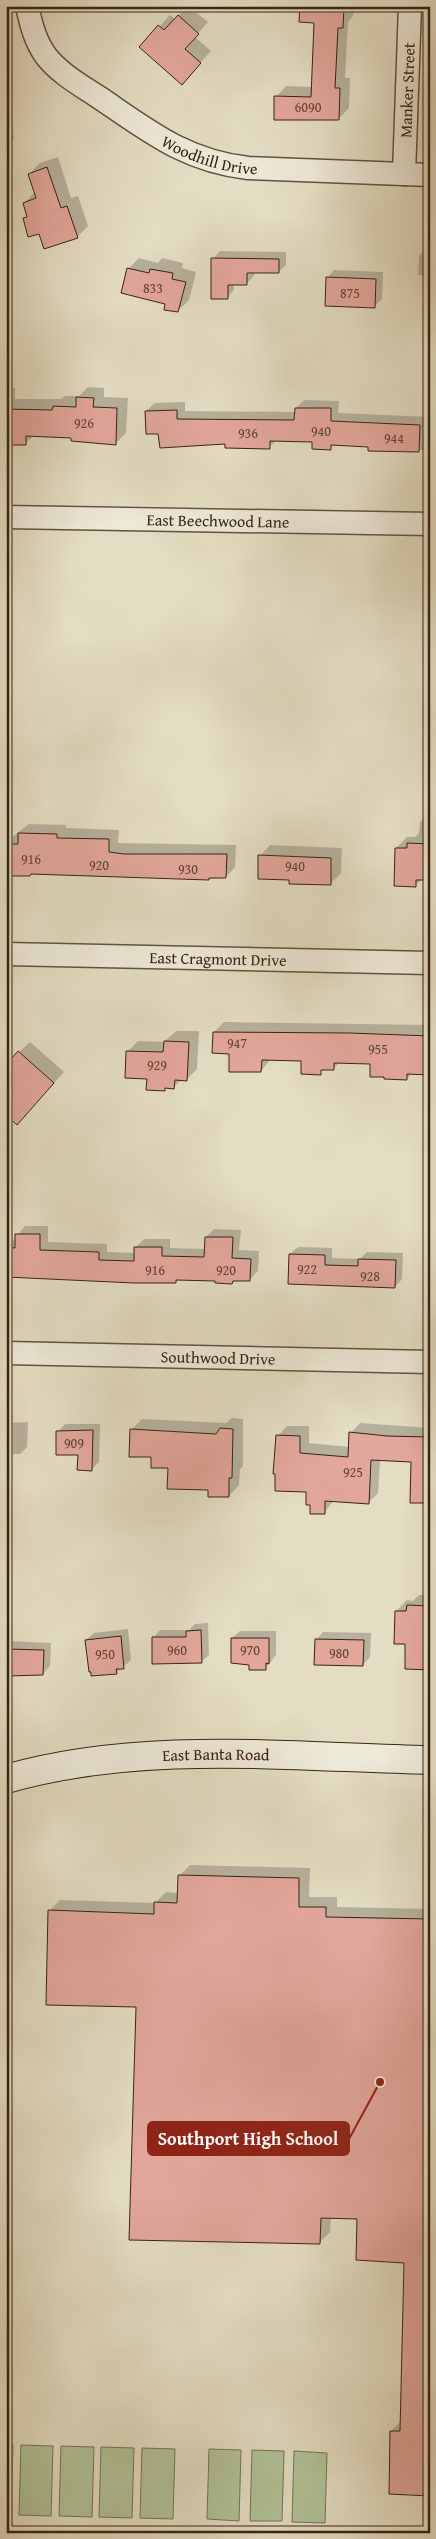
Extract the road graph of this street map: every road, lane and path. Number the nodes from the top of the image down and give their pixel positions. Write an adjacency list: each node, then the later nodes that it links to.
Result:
1 (27, 6): 3 (street, Woodhill Drive)
2 (410, 6): 3 (street, Manker Street)
3 (404, 174): 4 (street, Woodhill Drive)
4 (430, 175)
5 (6, 516): 6 (street, East Beechwood Lane)
6 (430, 524)
7 (6, 954): 8 (street, East Cragmont Drive)
8 (430, 963)
9 (6, 1353): 10 (street, Southwood Drive)
10 (430, 1362)
11 (430, 1760): 12 (street, East Banta Road)
12 (6, 1778)

